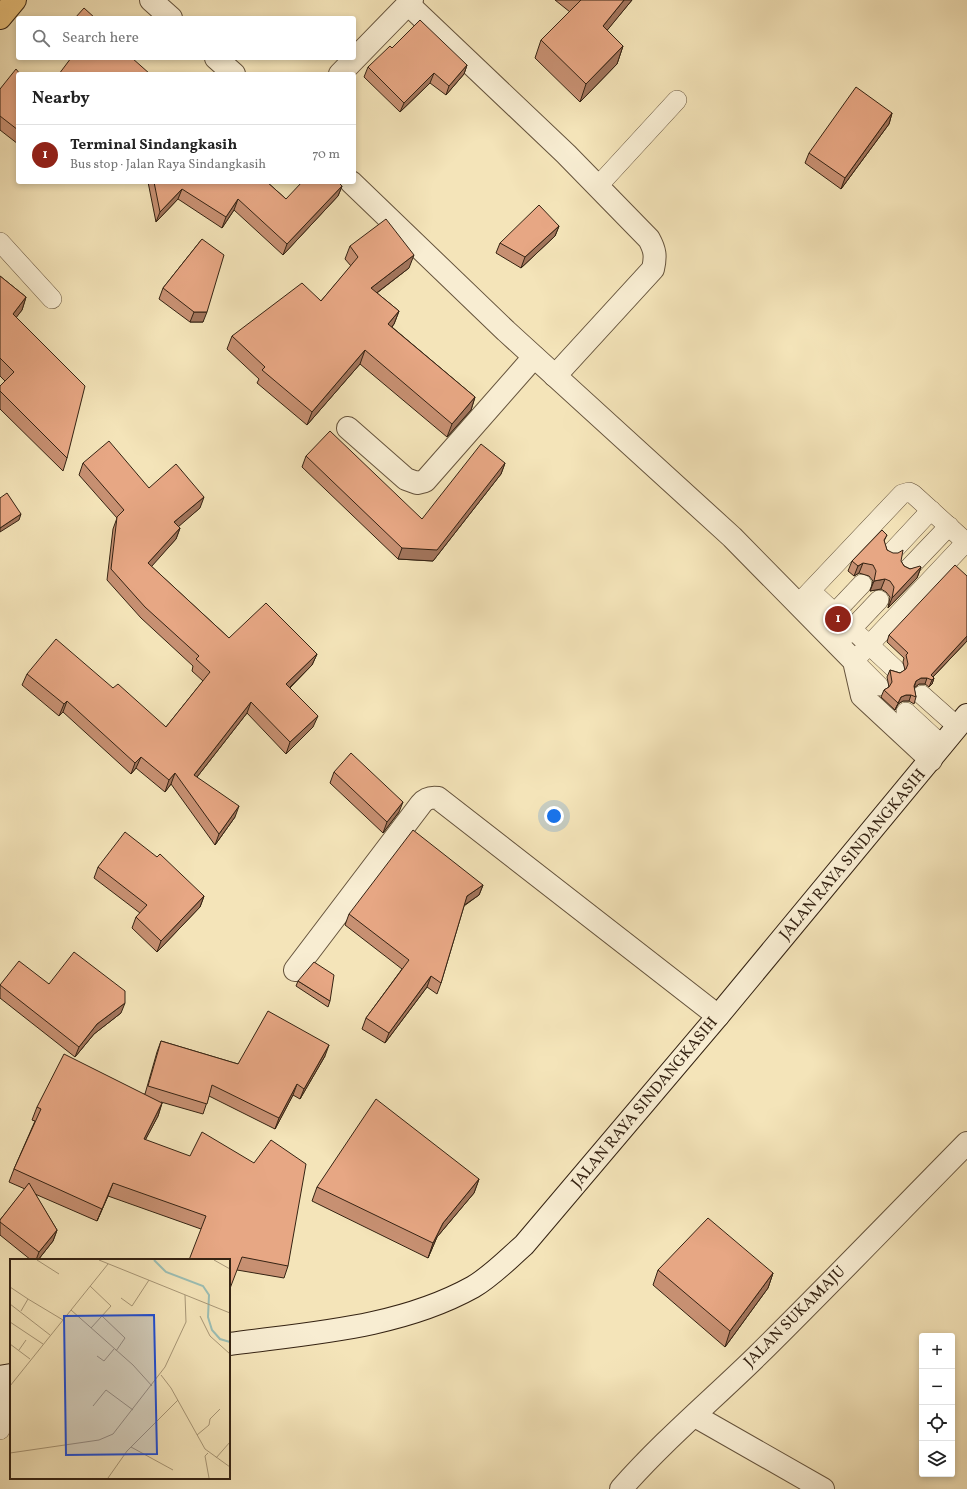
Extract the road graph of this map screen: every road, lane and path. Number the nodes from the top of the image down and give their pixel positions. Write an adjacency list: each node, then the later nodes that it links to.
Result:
1 (15, 0): 5 (highway)
2 (151, 0): 4 (street)
3 (410, 2): 6 (street); 13 (street)
4 (170, 16)
5 (0, 18)
6 (356, 58)
7 (218, 60): 9 (street)
8 (354, 60): 10 (street)
9 (232, 72)
10 (342, 72)
11 (677, 100): 13 (lane)
12 (354, 184): 16 (street)
13 (598, 186): 17 (street)
14 (0, 242): 15 (lane)
15 (52, 299)
16 (534, 357): 17 (street); 18 (street)
17 (555, 376): 26 (street)
18 (348, 428)
19 (931, 510): 20 (lane); 22 (lane); 26 (lane)
20 (949, 526): 21 (lane); 23 (lane)
21 (967, 543): 30 (lane)
22 (891, 553)
23 (908, 569)
24 (862, 584): 27 (lane)
25 (879, 600): 28 (lane)
26 (808, 601): 27 (street)
27 (828, 620): 28 (lane); 29 (street)
28 (852, 629): 29 (lane); 30 (lane)
29 (837, 644): 31 (street)
30 (869, 645): 31 (lane); 32 (lane)
31 (854, 661): 33 (lane); 37 (street)
32 (895, 669)
33 (879, 686)
34 (922, 695): 36 (lane)
35 (906, 712): 37 (lane)
36 (962, 721): 37 (street, JALAN RAYA SINDANGKASIH)
37 (937, 753): 39 (street, JALAN RAYA SINDANGKASIH)
38 (295, 970): 39 (street)
39 (718, 1016): 41 (street, JALAN RAYA SINDANGKASIH)
40 (967, 1143): 44 (street, JALAN SUKAMAJU)
41 (230, 1344)
42 (10, 1375): 43 (street)
43 (0, 1377): 45 (lane)
44 (695, 1416): 46 (street, JALAN SUKAMAJU); 47 (street)
45 (0, 1430)
46 (622, 1489)
47 (823, 1489)

